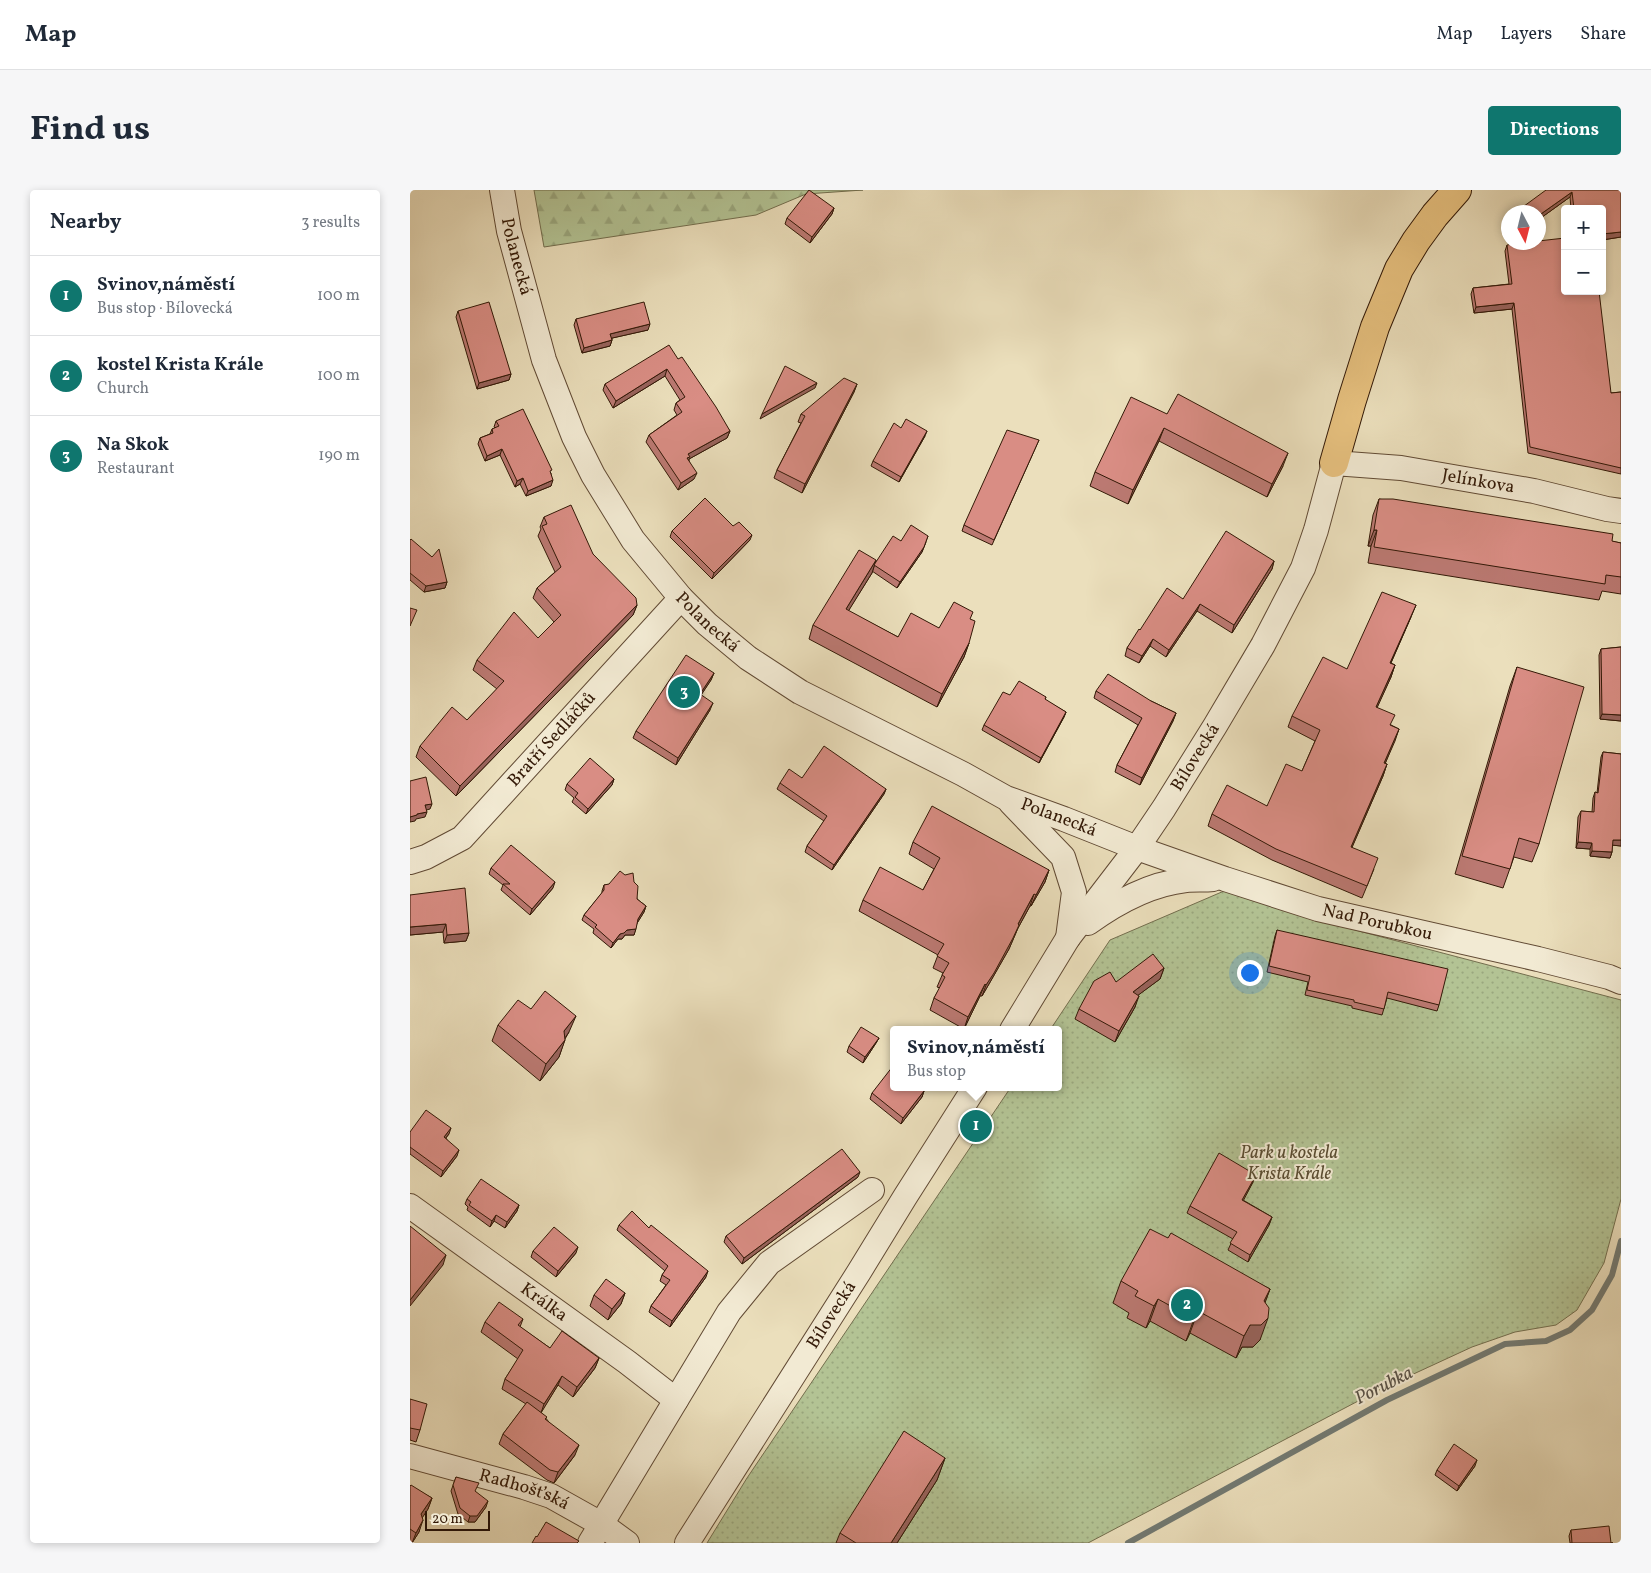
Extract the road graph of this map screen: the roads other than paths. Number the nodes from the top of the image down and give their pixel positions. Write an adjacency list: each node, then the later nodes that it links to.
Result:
1 (502, 190): 5 (street, Polanecká)
2 (1457, 190): 3 (highway)
3 (1334, 463): 4 (street, Jelínkova); 7 (street, Bílovecká)
4 (1621, 511)
5 (681, 598): 6 (street, Polanecká); 8 (street, Bratří Sedláčků)
6 (1006, 798): 7 (street, Polanecká); 10 (street)
7 (1137, 848): 9 (street, Nad Porubkou); 10 (street, Bílovecká)
8 (410, 862)
9 (1225, 879): 10 (street); 11 (street, Nad Porubkou)
10 (1068, 938): 12 (street, Bílovecká)
11 (1621, 982)
12 (1014, 1026)
13 (972, 1091): 20 (street, Bílovecká)
14 (872, 1190): 16 (street)
15 (410, 1206): 16 (street, Králka)
16 (676, 1400): 18 (street)
17 (410, 1456): 18 (street, Radhošťská)
18 (596, 1533): 19 (street, Radhošťská)
19 (627, 1543)
20 (687, 1543)

